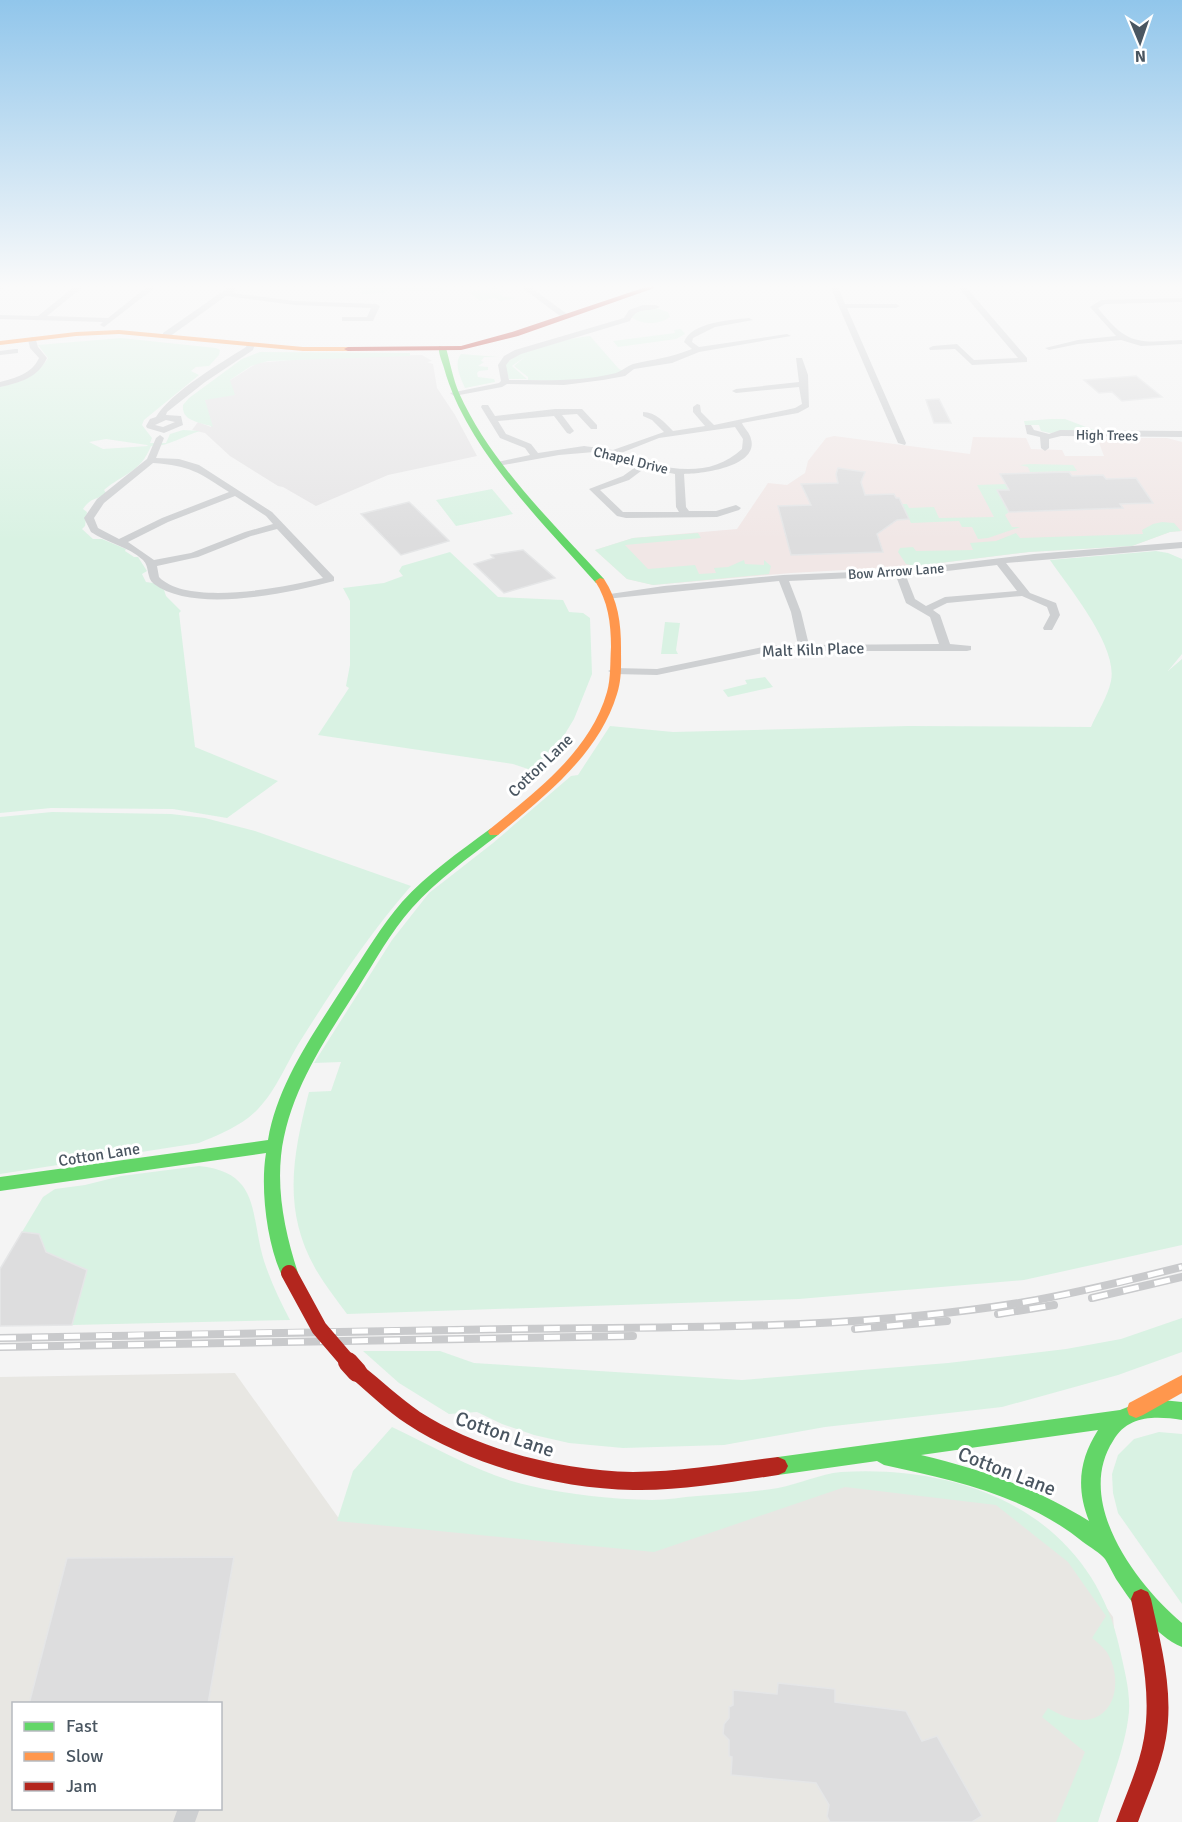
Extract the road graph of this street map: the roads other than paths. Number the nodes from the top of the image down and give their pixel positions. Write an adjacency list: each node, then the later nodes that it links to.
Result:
1 (32, 371): 12 (street)
2 (210, 371): 9 (street)
3 (213, 371): 9 (street)
4 (448, 371): 14 (main road, Cotton Lane)
5 (503, 371): 10 (street)
6 (626, 371): 10 (street)
7 (803, 371): 11 (street)
8 (871, 371): 30 (street)
9 (202, 380): 17 (street)
10 (505, 381): 14 (street)
11 (803, 384): 13 (street); 21 (street)
12 (0, 385)
13 (736, 391)
14 (454, 393): 35 (main road, Cotton Lane)
15 (485, 407): 20 (street)
16 (697, 407): 23 (street)
17 (171, 408): 17 (street)
18 (555, 412): 20 (street); 22 (street); 25 (street)
19 (646, 414): 26 (street)
20 (492, 419): 33 (street)
21 (737, 424): 23 (street); 37 (street, Chapel Drive)
22 (594, 427)
23 (711, 427): 26 (street)
24 (1028, 427): 28 (street)
25 (570, 431)
26 (671, 434): 32 (street)
27 (1182, 434): 28 (street, High Trees)
28 (1048, 436): 31 (street)
29 (160, 438): 34 (street)
30 (902, 442)
31 (1045, 448)
32 (613, 453): 33 (street, Chapel Drive); 36 (street, Chapel Drive)
33 (536, 457): 35 (street, Chapel Drive)
34 (151, 460): 38 (street); 42 (street)
35 (498, 463): 49 (main road, Cotton Lane)
36 (644, 465): 37 (street, Chapel Drive); 40 (street)
37 (679, 471): 40 (street)
38 (236, 493): 41 (street); 42 (street)
39 (736, 508): 40 (street)
40 (686, 514)
41 (280, 525): 45 (street); 45 (street)
42 (120, 542): 45 (street)
43 (1182, 545): 44 (street, Bow Arrow Lane)
44 (999, 561): 46 (street, Bow Arrow Lane); 48 (street)
45 (151, 564)
46 (900, 573): 47 (street, Bow Arrow Lane); 50 (street)
47 (783, 578): 49 (street, Bow Arrow Lane); 52 (street)
48 (1024, 593): 50 (street); 51 (street)
49 (610, 597): 55 (main road, Cotton Lane)
50 (927, 609): 53 (street)
51 (1048, 628)
52 (804, 647): 53 (street, Malt Kiln Place); 55 (street, Malt Kiln Place)
53 (946, 647): 54 (street, Malt Kiln Place)
54 (967, 648)
55 (615, 671): 56 (main road, Cotton Lane)
56 (274, 1145): 57 (main road, Cotton Lane); 62 (main road, Cotton Lane, bridge)
57 (0, 1184)
58 (1182, 1383): 59 (main road)
59 (1136, 1409): 60 (main road); 61 (main road)
60 (1182, 1411)
61 (1122, 1418): 62 (main road, Cotton Lane); 63 (main road)
62 (873, 1454): 63 (main road, Cotton Lane)
63 (1114, 1554): 64 (main road)
64 (1141, 1599): 65 (main road); 66 (main road)
65 (1182, 1637)
66 (1127, 1822)

